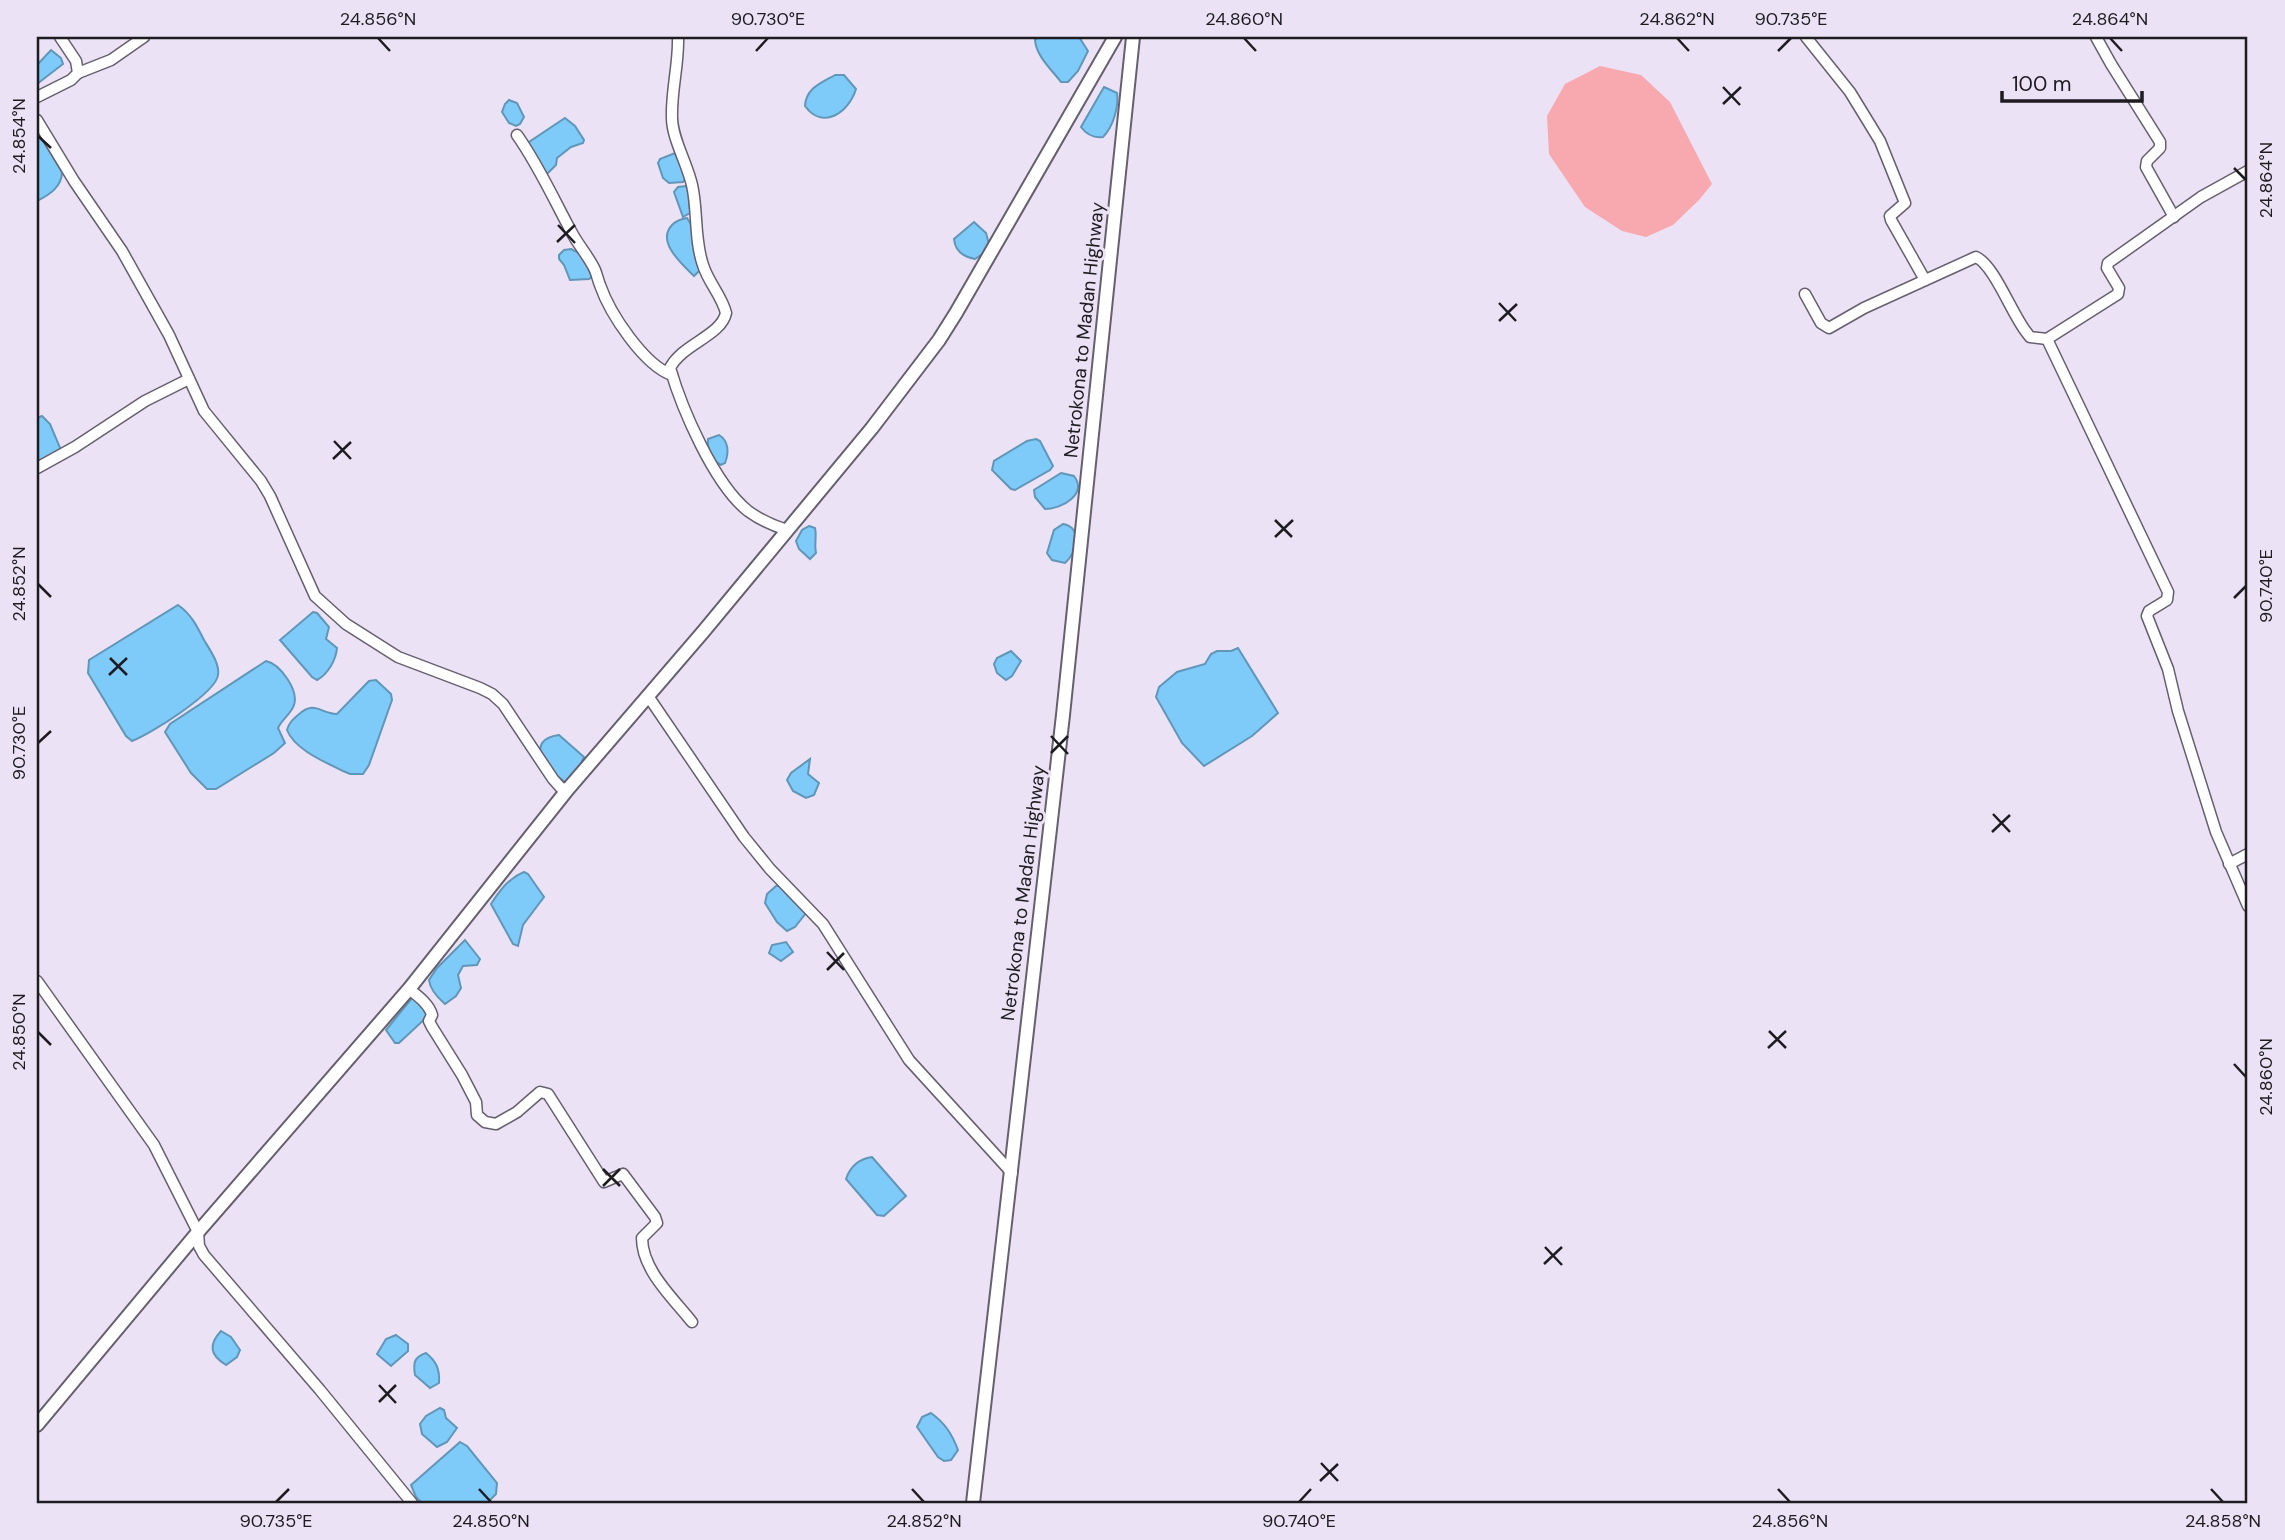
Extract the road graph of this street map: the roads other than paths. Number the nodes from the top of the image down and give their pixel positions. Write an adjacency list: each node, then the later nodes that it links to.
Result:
1 (60, 37): 8 (street)
2 (144, 37): 8 (street)
3 (678, 37): 17 (street)
4 (1115, 37): 20 (main road)
5 (1133, 37): 28 (main road, Netrokona to Madan Highway)
6 (1806, 37): 14 (street)
7 (2096, 37): 13 (street)
8 (78, 73): 9 (street)
9 (37, 97)
10 (37, 120): 18 (street)
11 (517, 135): 17 (street)
12 (2248, 171): 13 (street)
13 (2174, 217): 16 (street)
14 (1925, 280): 15 (street); 16 (street)
15 (1805, 294)
16 (2047, 338): 24 (street)
17 (672, 375): 20 (street)
18 (189, 379): 19 (street); 22 (street)
19 (37, 468)
20 (787, 530): 21 (main road)
21 (648, 696): 22 (main road); 28 (street)
22 (568, 789): 27 (main road)
23 (2248, 854): 24 (street)
24 (2229, 864): 25 (street)
25 (2248, 906)
26 (37, 981): 29 (street)
27 (408, 989): 29 (main road); 30 (street)
28 (1012, 1173): 33 (main road, Netrokona to Madan Highway)
29 (198, 1232): 31 (main road); 32 (street)
30 (692, 1322)
31 (37, 1425)
32 (412, 1503)
33 (974, 1503)

